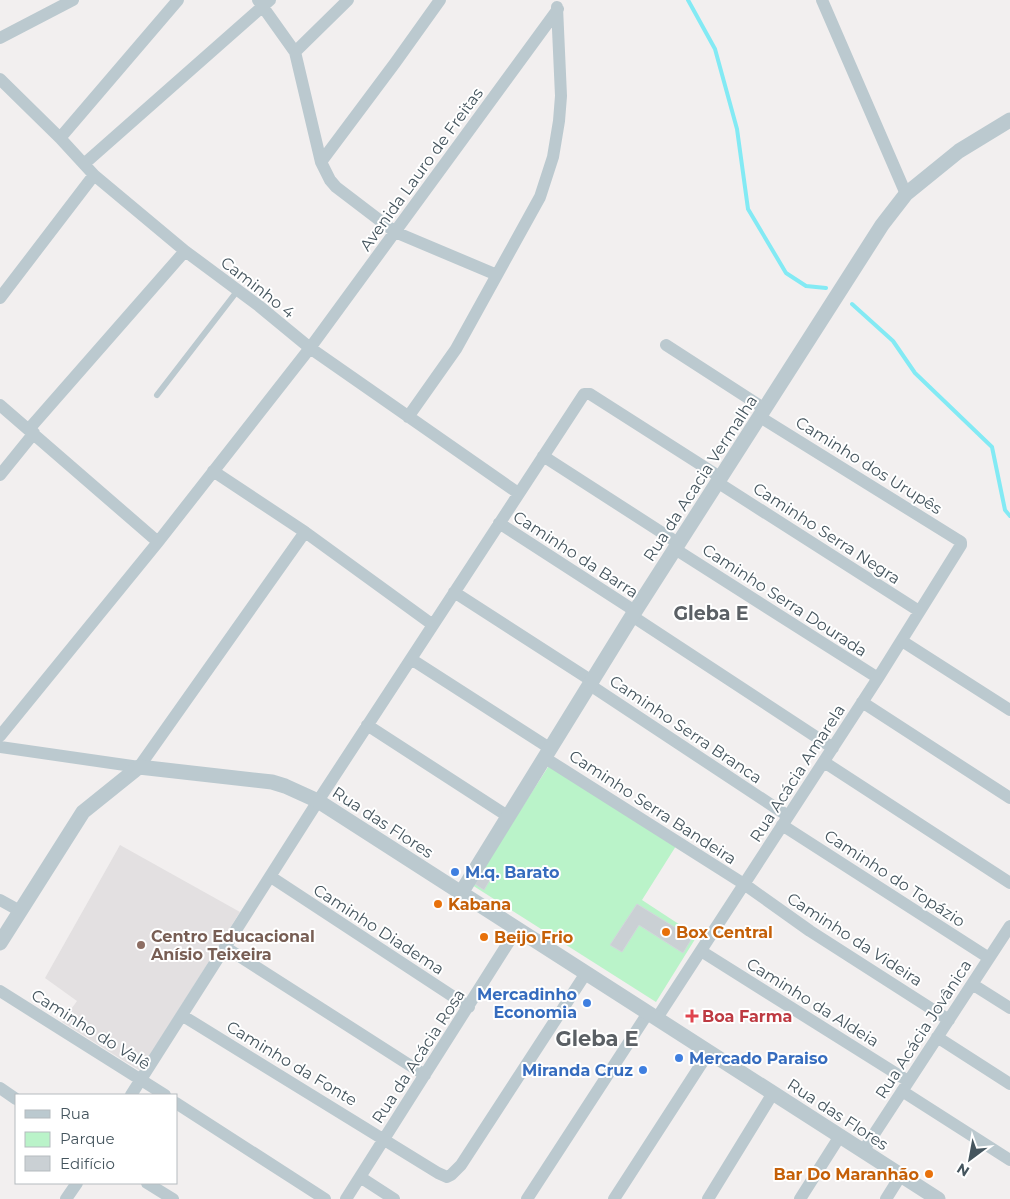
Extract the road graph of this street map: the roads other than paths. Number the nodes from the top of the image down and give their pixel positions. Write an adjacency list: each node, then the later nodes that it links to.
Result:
1 (73, 0): 8 (street)
2 (178, 0): 12 (street)
3 (348, 0): 9 (street)
4 (440, 0): 13 (street)
5 (822, 0): 16 (street)
6 (264, 2): 9 (street); 14 (street)
7 (557, 4): 17 (street, Avenida Lauro de Freitas); 19 (street)
8 (0, 38)
9 (295, 52): 13 (street)
10 (0, 79): 12 (street, Caminho 4)
11 (1010, 120): 16 (street, Rua da Acacia Vermalha)
12 (60, 138): 14 (street, Caminho 4)
13 (321, 162): 17 (street)
14 (84, 164): 15 (street, Caminho 4)
15 (94, 175): 18 (street, Caminho 4); 21 (street)
16 (906, 194): 26 (street, Rua da Acacia Vermalha)
17 (395, 232): 19 (street); 23 (street, Avenida Lauro de Freitas)
18 (185, 251): 20 (street, Caminho 4); 28 (street)
19 (497, 275): 27 (street)
20 (238, 290): 23 (street, Caminho 4); 24 (lane)
21 (0, 298)
22 (666, 345): 26 (street, Caminho dos Urupês)
23 (310, 348): 27 (street, Caminho 4); 30 (street, Avenida Lauro de Freitas)
24 (157, 395)
25 (0, 405): 28 (street)
26 (762, 413): 32 (street, Rua da Acacia Vermalha); 37 (street, Caminho dos Urupês)
27 (408, 417): 33 (street, Caminho 4)
28 (32, 431): 31 (street); 36 (street)
29 (543, 456): 32 (street, Caminho Serra Negra); 33 (street); 38 (street, Caminho Serra Dourada)
30 (213, 471): 35 (street); 36 (street, Avenida Lauro de Freitas)
31 (0, 475)
32 (718, 479): 38 (street, Rua da Acacia Vermalha); 40 (street, Caminho Serra Negra)
33 (518, 493): 34 (street)
34 (499, 523): 39 (street); 41 (street, Caminho da Barra)
35 (305, 532): 42 (street); 55 (street)
36 (158, 542): 50 (street, Avenida Lauro de Freitas)
37 (961, 542): 40 (street, Rua Acácia Amarela)
38 (676, 546): 41 (street, Rua da Acacia Vermalha); 45 (street, Caminho Serra Dourada)
39 (454, 592): 42 (street); 46 (street, Caminho Serra Branca)
40 (919, 611): 43 (street, Rua Acácia Amarela)
41 (633, 614): 46 (street, Rua da Acacia Vermalha); 52 (street, Caminho da Barra)
42 (432, 625): 44 (street)
43 (902, 641): 45 (street, Rua Acácia Amarela); 48 (street)
44 (411, 659): 49 (street); 53 (street, Caminho Serra Bandeira)
45 (878, 678): 47 (street, Rua Acácia Amarela)
46 (591, 683): 53 (street, Rua da Acacia Vermalha); 59 (street, Caminho Serra Branca)
47 (862, 702): 52 (street, Rua Acácia Amarela); 56 (street)
48 (1010, 710)
49 (367, 725): 57 (street); 58 (street)
50 (0, 736)
51 (0, 747): 55 (street)
52 (833, 748): 54 (street, Rua Acácia Amarela)
53 (548, 753): 58 (street, Rua da Acacia Vermalha); 62 (street, Caminho Serra Bandeira)
54 (824, 762): 59 (street, Rua Acácia Amarela); 61 (street)
55 (139, 767): 57 (street, Rua das Flores); 65 (street)
56 (1010, 798)
57 (318, 801): 60 (street); 63 (street, Rua das Flores)
58 (509, 817): 63 (street, Rua da Acacia Vermalha)
59 (785, 821): 62 (street, Rua Acácia Amarela); 71 (street, Caminho do Topázio)
60 (271, 877): 69 (street); 75 (street, Caminho Diadema)
61 (1010, 883)
62 (744, 884): 70 (street, Rua Acácia Amarela); 79 (street, Caminho da Videira)
63 (461, 893): 66 (street, Rua das Flores)
64 (0, 900): 65 (street)
65 (20, 911): 68 (street)
66 (517, 929): 72 (street, Rua das Flores); 75 (street, Rua da Acácia Rosa)
67 (1009, 930): 71 (street, Rua Acácia Jovânica)
68 (0, 943)
69 (225, 947): 77 (street); 82 (street)
70 (701, 951): 78 (street, Rua Acácia Amarela); 85 (street, Caminho da Aldeia)
71 (989, 958): 73 (street, Rua Acácia Jovânica)
72 (586, 974): 78 (street, Rua das Flores); 93 (street, Caminho da Fonte)
73 (972, 984): 76 (street); 79 (street, Rua Acácia Jovânica)
74 (0, 991): 83 (street, Caminho do Valê)
75 (469, 1007): 82 (street, Rua da Acácia Rosa)
76 (1010, 1008)
77 (183, 1016): 83 (street); 93 (street, Caminho da Fonte)
78 (652, 1016): 81 (street, Rua das Flores); 105 (street, Rua Acácia Amarela)
79 (949, 1020): 80 (street, Rua Acácia Jovânica)
80 (937, 1037): 84 (street); 85 (street, Rua Acácia Jovânica)
81 (709, 1052): 87 (street, Rua das Flores); 106 (street)
82 (425, 1074): 93 (street, Rua da Acácia Rosa)
83 (141, 1080): 88 (street); 89 (street, Caminho do Valê)
84 (1010, 1084)
85 (905, 1086): 94 (street, Rua Acácia Jovânica); 95 (street, Caminho da Aldeia)
86 (0, 1088): 90 (street)
87 (774, 1093): 92 (street, Rua das Flores); 107 (street)
88 (132, 1094)
89 (163, 1094)
90 (15, 1098)
91 (178, 1104): 102 (street)
92 (840, 1136): 94 (street, Rua das Flores); 108 (street)
93 (384, 1139): 97 (street, Rua da Acácia Rosa)
94 (863, 1150): 96 (street, Rua das Flores)
95 (1010, 1160)
96 (901, 1175): 109 (street); 110 (street, Rua das Flores)
97 (360, 1177): 103 (street, Rua da Acácia Rosa); 104 (street)
98 (75, 1184): 100 (street)
99 (149, 1184): 101 (street)
100 (66, 1199)
101 (173, 1199)
102 (325, 1199)
103 (346, 1199)
104 (394, 1199)
105 (527, 1199)
106 (614, 1199)
107 (708, 1199)
108 (800, 1199)
109 (886, 1199)
110 (938, 1199)

